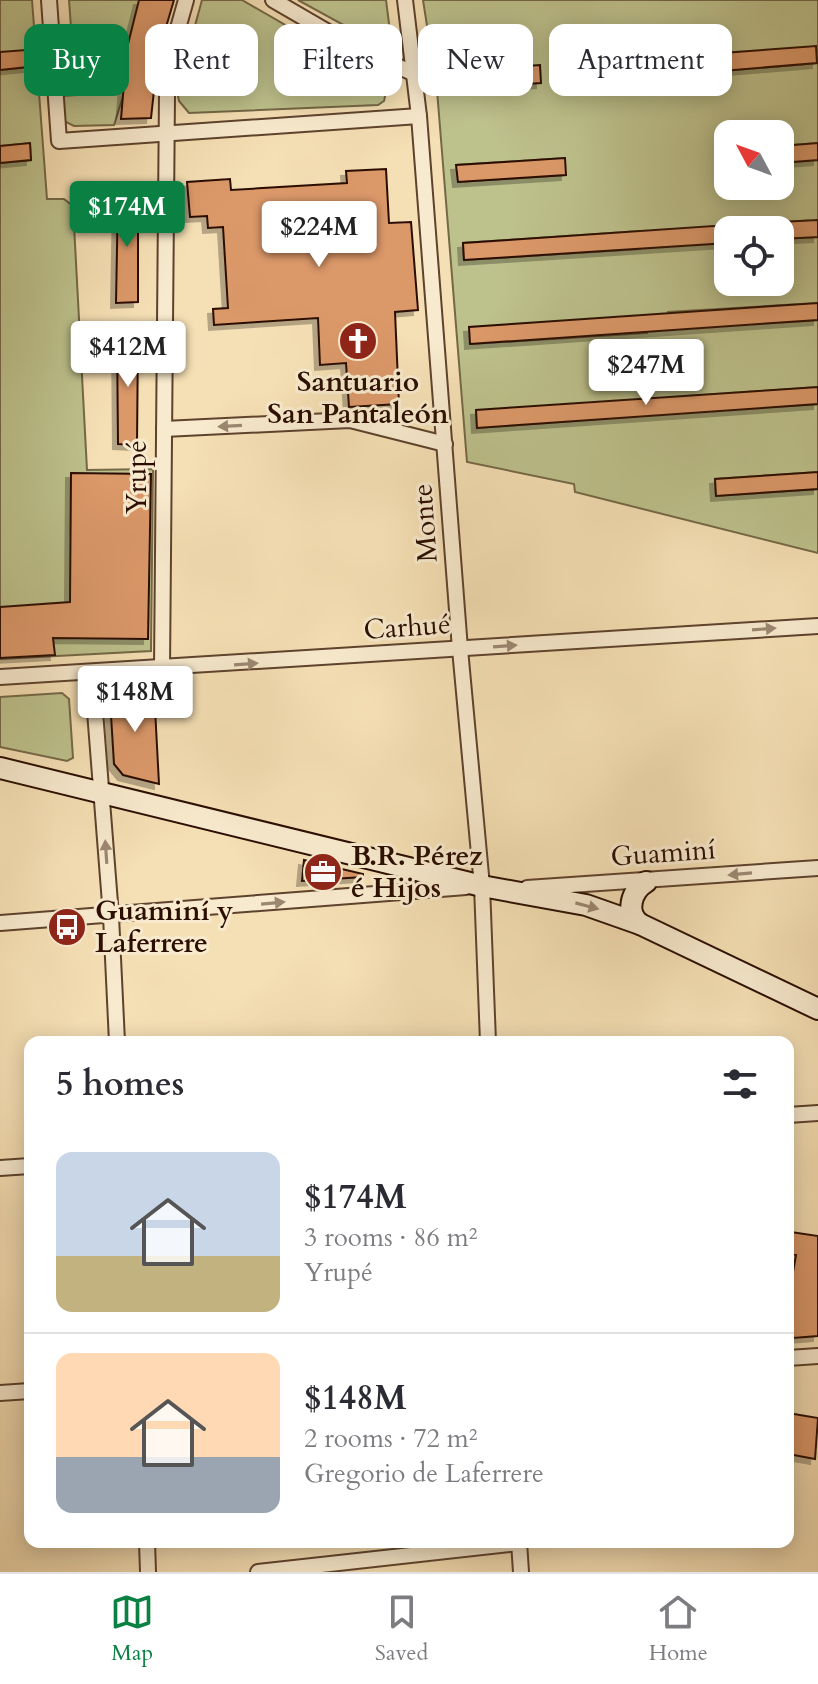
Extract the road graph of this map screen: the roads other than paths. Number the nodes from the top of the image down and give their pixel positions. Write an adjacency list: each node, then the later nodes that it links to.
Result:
1 (49, 0): 7 (street)
2 (186, 0): 7 (street, Yrupé)
3 (273, 0): 5 (street)
4 (405, 0): 5 (street, Monte)
5 (415, 74): 6 (street, Monte)
6 (419, 116): 7 (street); 9 (street, Monte)
7 (167, 132): 8 (street, Yrupé)
8 (164, 429): 9 (street, one-way to 8); 12 (street, Yrupé)
9 (445, 444): 11 (street, Monte)
10 (818, 626): 11 (street, Carhué, one-way to 10)
11 (460, 649): 12 (street, Carhué, one-way to 11); 19 (street, Monte)
12 (162, 669): 13 (street, Carhué)
13 (92, 673): 14 (street, Carhué); 16 (street)
14 (0, 677)
15 (0, 768): 16 (street)
16 (102, 790): 19 (street); 21 (street, one-way to 16)
17 (818, 868): 18 (street, Guaminí, one-way to 18)
18 (646, 882): 20 (street, Guaminí); 23 (street)
19 (482, 886): 20 (street); 21 (street, one-way to 19); 26 (street, Monte)
20 (511, 889): 23 (street, one-way to 23)
21 (111, 916): 22 (street); 25 (street)
22 (0, 923)
23 (640, 924): 24 (street)
24 (818, 1009)
25 (117, 1036)
26 (488, 1036)
27 (818, 1113): 28 (street)
28 (794, 1115)
29 (24, 1166): 30 (street)
30 (0, 1168)
31 (818, 1356): 32 (street)
32 (794, 1358)
33 (24, 1391): 34 (street)
34 (0, 1393)
35 (147, 1548): 38 (street)
36 (467, 1548): 39 (street)
37 (519, 1548): 40 (street)
38 (148, 1572)
39 (258, 1572)
40 (521, 1572)

